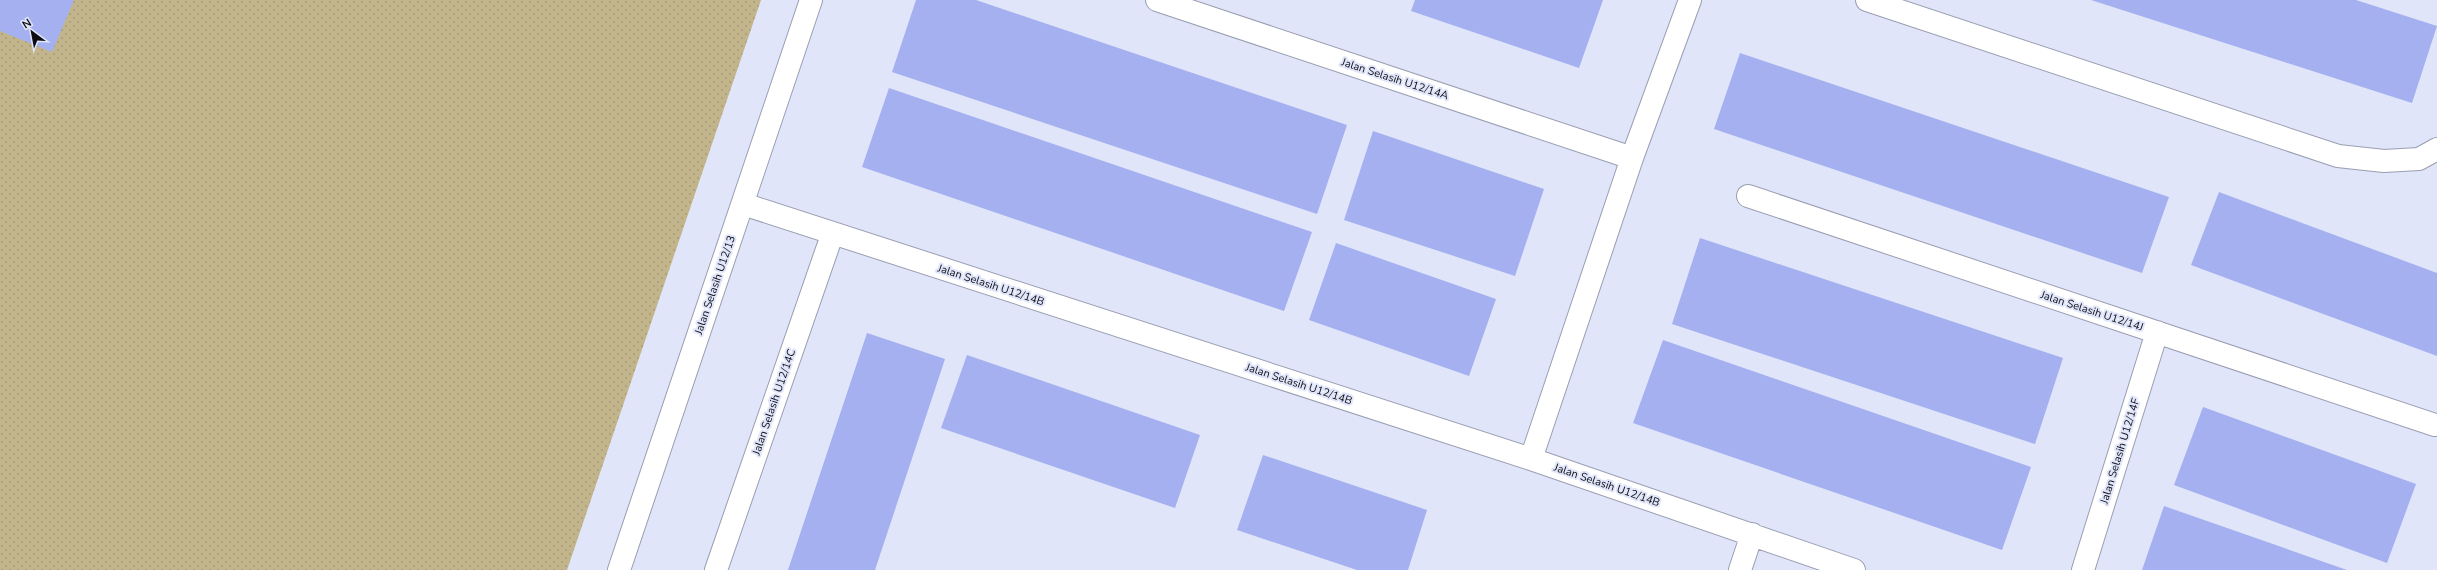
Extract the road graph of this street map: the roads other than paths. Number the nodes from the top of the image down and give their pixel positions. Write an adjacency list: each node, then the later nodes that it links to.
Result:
1 (811, 0): 8 (street, Jalan Selasih U12/13)
2 (1157, 0): 6 (street, Jalan Selasih U12/14A)
3 (1690, 0): 6 (street)
4 (1867, 0): 5 (street)
5 (2437, 149)
6 (1632, 158): 12 (street)
7 (1748, 196): 10 (street, Jalan Selasih U12/14J)
8 (743, 204): 9 (street, Jalan Selasih U12/14B); 14 (street, Jalan Selasih U12/13)
9 (832, 235): 12 (street, Jalan Selasih U12/14B); 15 (street, Jalan Selasih U12/14C)
10 (2156, 332): 11 (street, Jalan Selasih U12/14J); 18 (street, Jalan Selasih U12/14F)
11 (2435, 425)
12 (1531, 459): 13 (street, Jalan Selasih U12/14B)
13 (1752, 534): 16 (street); 17 (street, Jalan Selasih U12/14B)
14 (619, 570)
15 (716, 570)
16 (1740, 570)
17 (1854, 570)
18 (2083, 570)

